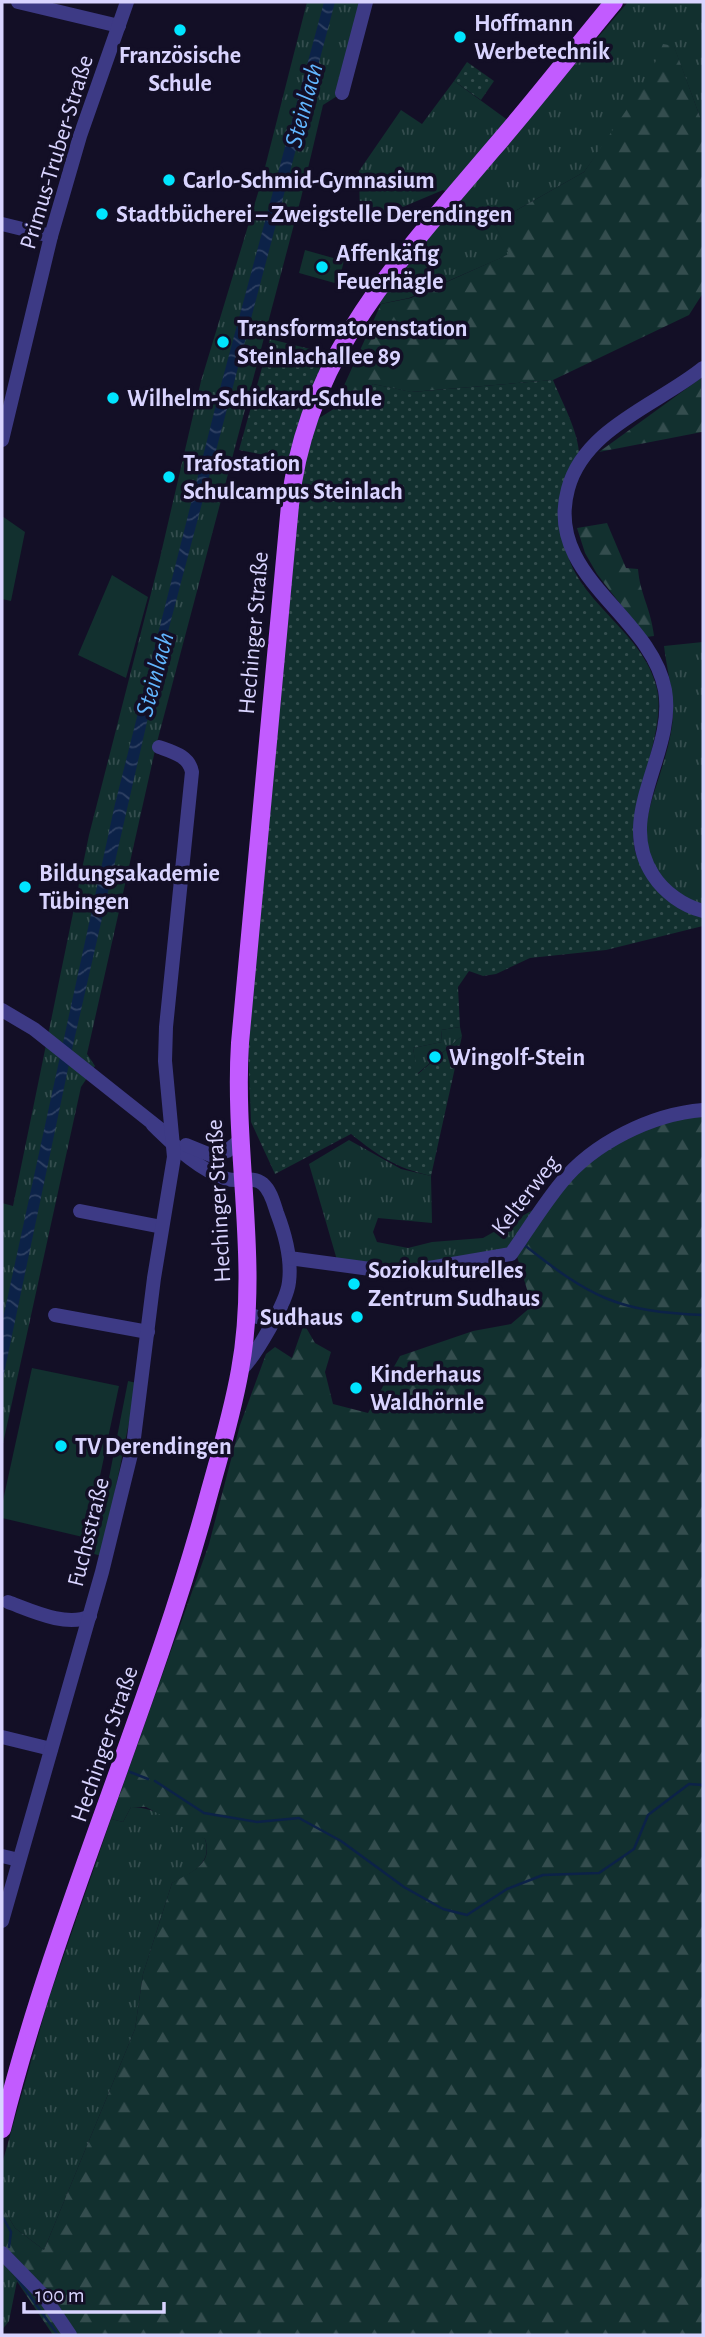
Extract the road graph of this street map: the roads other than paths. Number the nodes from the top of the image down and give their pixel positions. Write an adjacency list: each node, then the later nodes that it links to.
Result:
1 (18, 2): 5 (street)
2 (127, 2): 5 (street, Primus-Truber-Straße)
3 (366, 2): 6 (street)
4 (614, 2): 17 (main road, Hechinger Straße)
5 (119, 26): 8 (street, Primus-Truber-Straße)
6 (342, 93)
7 (2, 224): 8 (street)
8 (51, 236): 10 (street, Primus-Truber-Straße)
9 (703, 368): 13 (street)
10 (5, 416): 11 (street, Primus-Truber-Straße)
11 (2, 440)
12 (159, 747): 16 (street, Fuchsstraße)
13 (703, 911)
14 (2, 1010): 16 (street)
15 (703, 1111): 22 (street, Kelterweg)
16 (173, 1141): 18 (street); 19 (street); 21 (street, Fuchsstraße)
17 (239, 1141): 18 (street); 19 (main road, Hechinger Straße)
18 (200, 1153): 19 (street)
19 (241, 1180): 22 (street, Hechinger Straße); 23 (main road, Hechinger Straße)
20 (80, 1211): 21 (street)
21 (162, 1227): 26 (street, Fuchsstraße)
22 (289, 1258): 25 (street, Hechinger Straße)
23 (247, 1314): 25 (street); 27 (main road, Hechinger Straße)
24 (55, 1315): 26 (street)
25 (272, 1321): 27 (street, Hechinger Straße)
26 (148, 1332): 29 (street, Fuchsstraße)
27 (240, 1371): 35 (main road, Hechinger Straße)
28 (8, 1602): 29 (street)
29 (90, 1616): 31 (street, Fuchsstraße)
30 (2, 1737): 31 (street)
31 (51, 1749): 33 (street, Fuchsstraße)
32 (2, 1856): 33 (street)
33 (19, 1860): 34 (street, Fuchsstraße)
34 (2, 1921)
35 (2, 2129)
36 (2, 2253): 37 (street)
37 (70, 2335)

